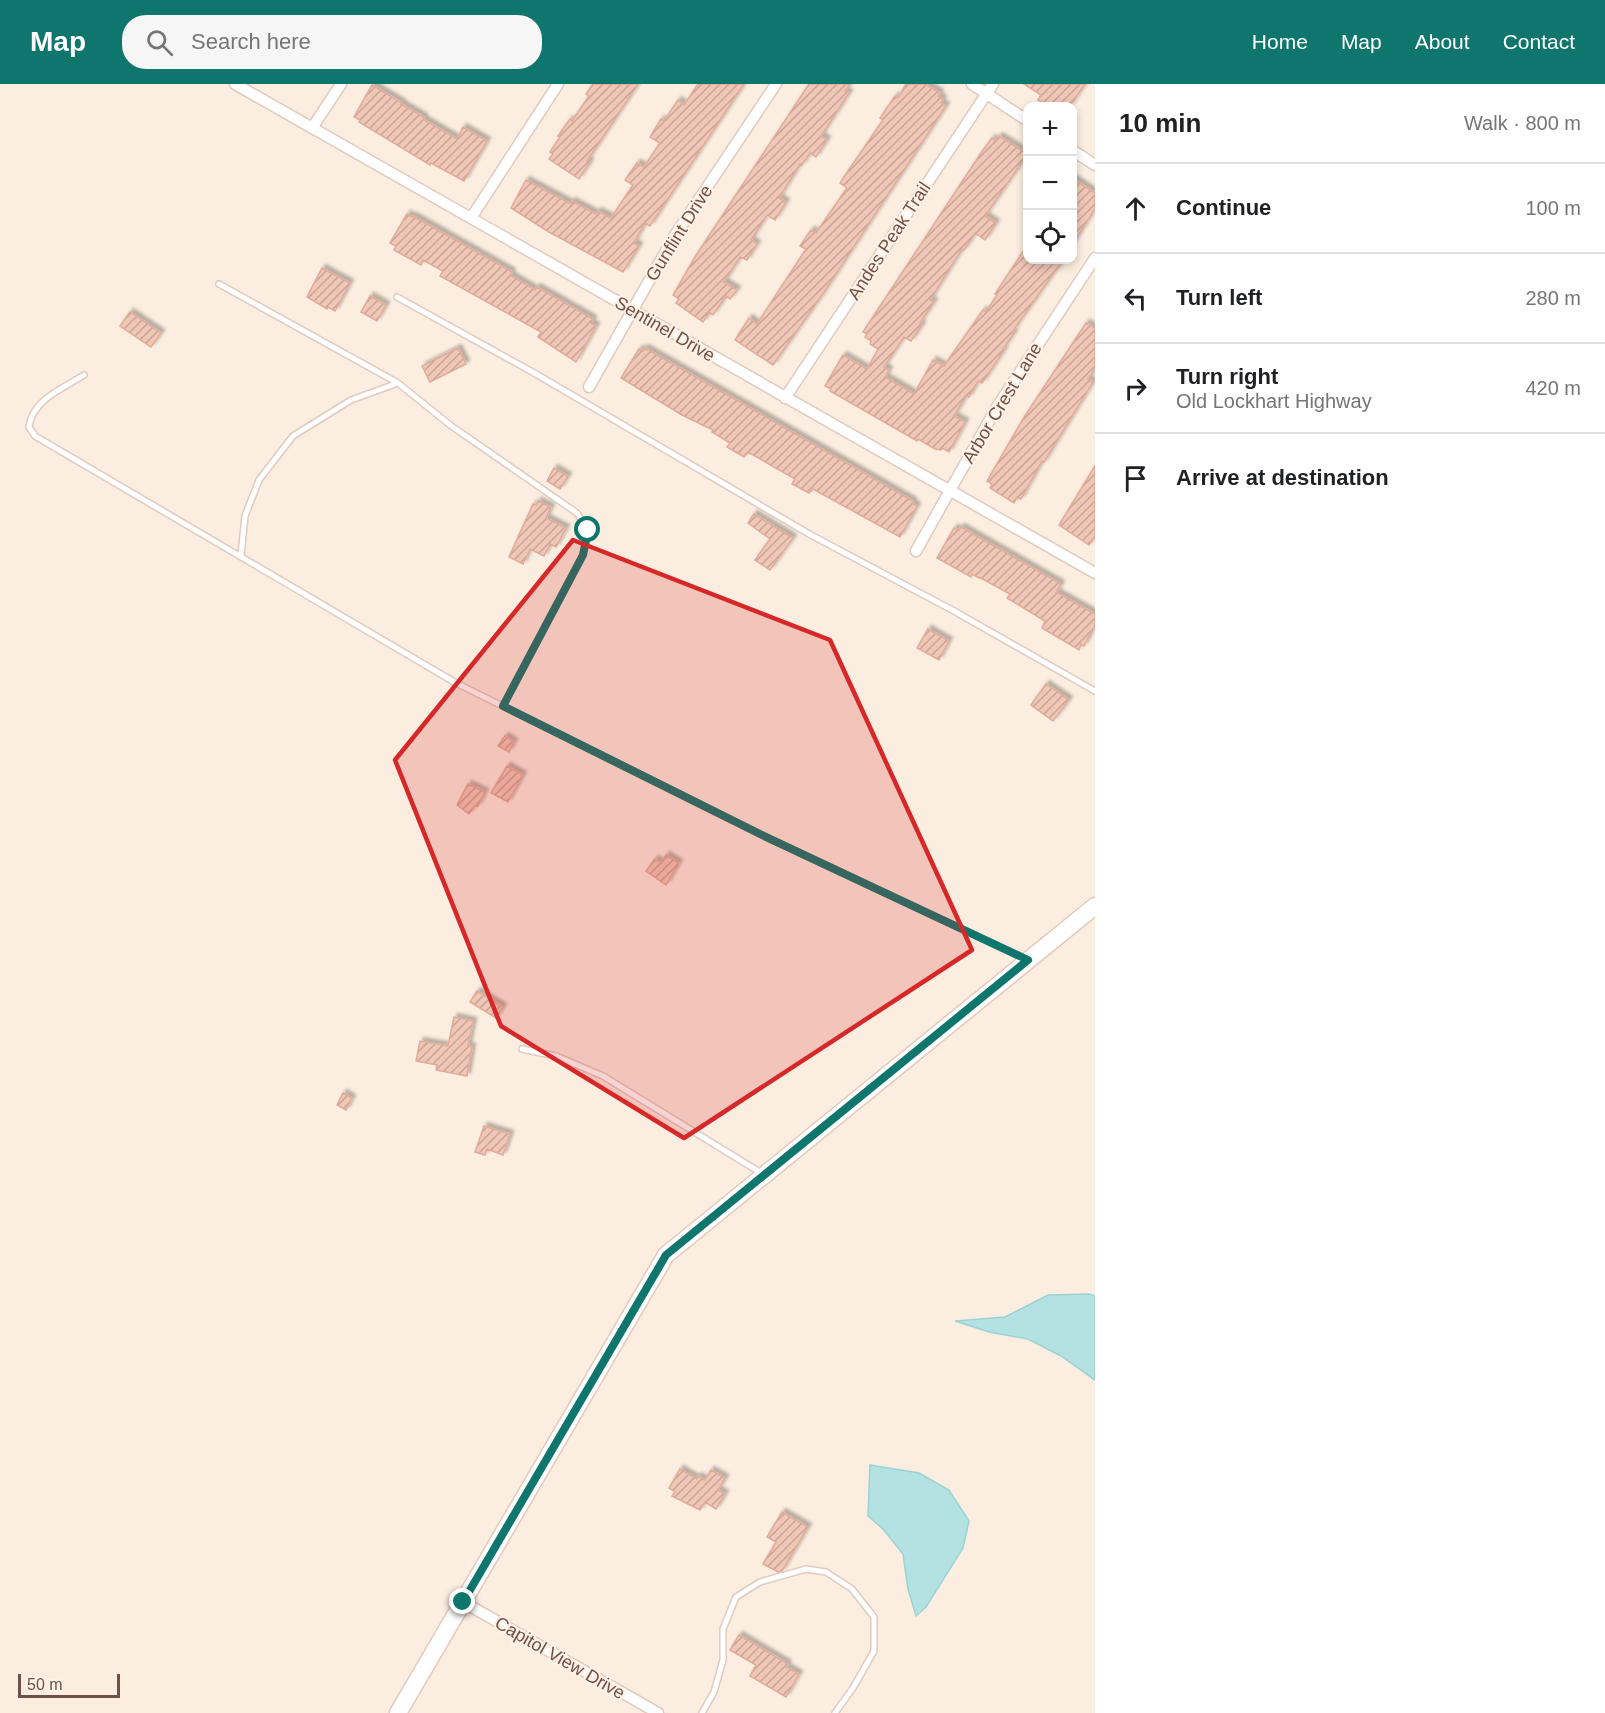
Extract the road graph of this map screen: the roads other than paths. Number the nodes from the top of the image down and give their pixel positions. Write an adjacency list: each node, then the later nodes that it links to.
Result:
1 (235, 84): 8 (street, Sentinel Drive)
2 (341, 84): 8 (street)
3 (558, 84): 11 (street)
4 (776, 84): 15 (street, Gunflint Drive)
5 (972, 84): 6 (street)
6 (990, 89): 7 (street); 19 (street, Andes Peak Trail)
7 (1023, 117)
8 (312, 128): 11 (street, Sentinel Drive)
9 (1077, 153): 10 (street)
10 (1095, 165)
11 (471, 218): 15 (street, Sentinel Drive)
12 (1095, 258): 20 (street, Arbor Crest Lane)
13 (219, 284): 17 (lane)
14 (397, 297): 24 (lane)
15 (632, 310): 18 (street, Gunflint Drive); 19 (street, Sentinel Drive)
16 (84, 375): 22 (lane)
17 (398, 383): 22 (lane); 25 (lane)
18 (589, 387)
19 (785, 398): 20 (street, Sentinel Drive)
20 (950, 490): 21 (street, Arbor Crest Lane); 23 (street, Sentinel Drive)
21 (916, 551)
22 (241, 555): 25 (lane)
23 (1095, 573)
24 (1095, 691)
25 (503, 706): 27 (lane)
26 (1095, 906): 27 (street)
27 (1028, 960): 29 (street)
28 (522, 1049): 29 (lane)
29 (764, 1174): 30 (street)
30 (463, 1602): 31 (street); 32 (street, Capitol View Drive)
31 (398, 1713)
32 (658, 1713)
33 (702, 1713): 34 (lane)
34 (835, 1713)

